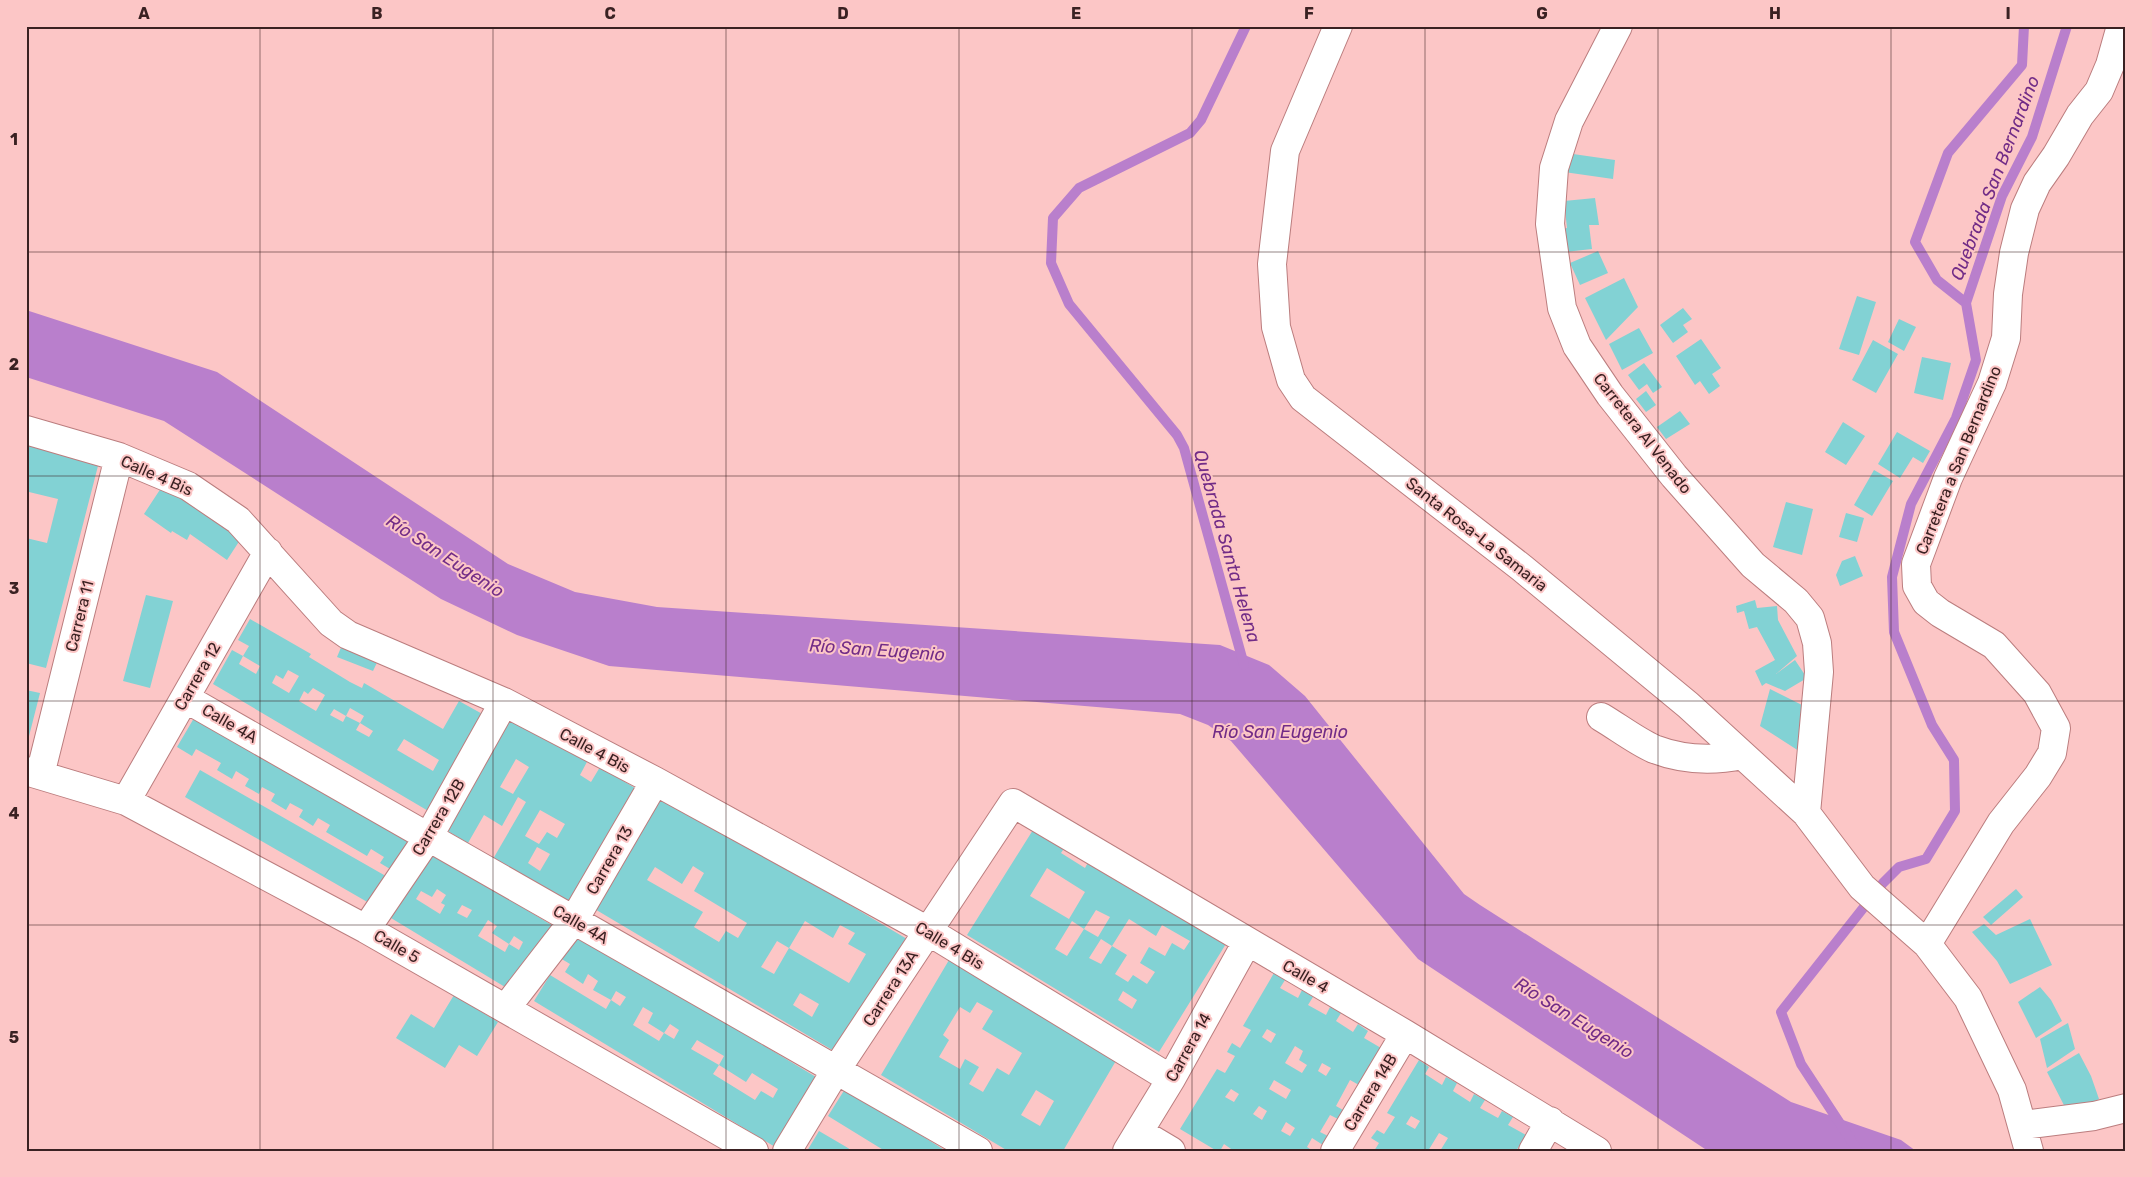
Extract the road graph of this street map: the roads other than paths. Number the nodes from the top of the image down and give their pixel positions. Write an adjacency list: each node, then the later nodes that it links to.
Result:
1 (1338, 26): 10 (street, Santa Rosa-La Samaria)
2 (1618, 26): 15 (street, Carretera Al Venado)
3 (2121, 26): 21 (street, Carretera a San Bernardino)
4 (26, 430): 5 (street, Calle 4 Bis)
5 (119, 457): 6 (street, Calle 4 Bis); 11 (street, Carrera 11)
6 (268, 552): 7 (street, Carrera 12); 8 (street, Calle 4 Bis)
7 (185, 698): 13 (street, Carrera 12); 16 (street, Calle 4A)
8 (504, 702): 12 (street, Calle 4 Bis); 16 (street, Carrera 12B)
9 (1601, 717): 10 (street)
10 (1742, 755): 15 (street, Santa Rosa-La Samaria)
11 (33, 773): 13 (street, Calle 5)
12 (655, 780): 17 (street, Carrera 13); 19 (street, Calle 4 Bis)
13 (126, 801): 18 (street, Calle 5)
14 (1013, 803): 19 (street, Carrera 13A); 20 (street, Calle 4)
15 (1806, 813): 21 (street, Santa Rosa-La Samaria)
16 (429, 836): 17 (street, Calle 4A); 18 (street, Carrera 12B)
17 (574, 920): 22 (street, Carrera 13); 24 (street, Calle 4A)
18 (366, 929): 22 (street, Calle 5)
19 (928, 931): 24 (street, Carrera 13A); 25 (street, Calle 4 Bis)
20 (1247, 942): 23 (street, Calle 4); 25 (street, Carrera 14)
21 (1927, 944): 28 (street, Santa Rosa-La Samaria)
22 (506, 1008): 30 (street, Calle 5)
23 (1405, 1034): 27 (street, Calle 4); 34 (street, Carrera 14B)
24 (836, 1070): 31 (street, Carrera 13A); 32 (street, Calle 4A)
25 (1171, 1079): 29 (street, Carrera 14)
26 (2126, 1108): 28 (street)
27 (1550, 1122): 35 (street); 36 (street, Calle 4)
28 (2023, 1125): 37 (street, Santa Rosa-La Samaria)
29 (1133, 1141): 33 (street)
30 (754, 1151)
31 (786, 1151)
32 (978, 1151)
33 (1171, 1151)
34 (1335, 1151)
35 (1533, 1151)
36 (1597, 1151)
37 (2029, 1151)

